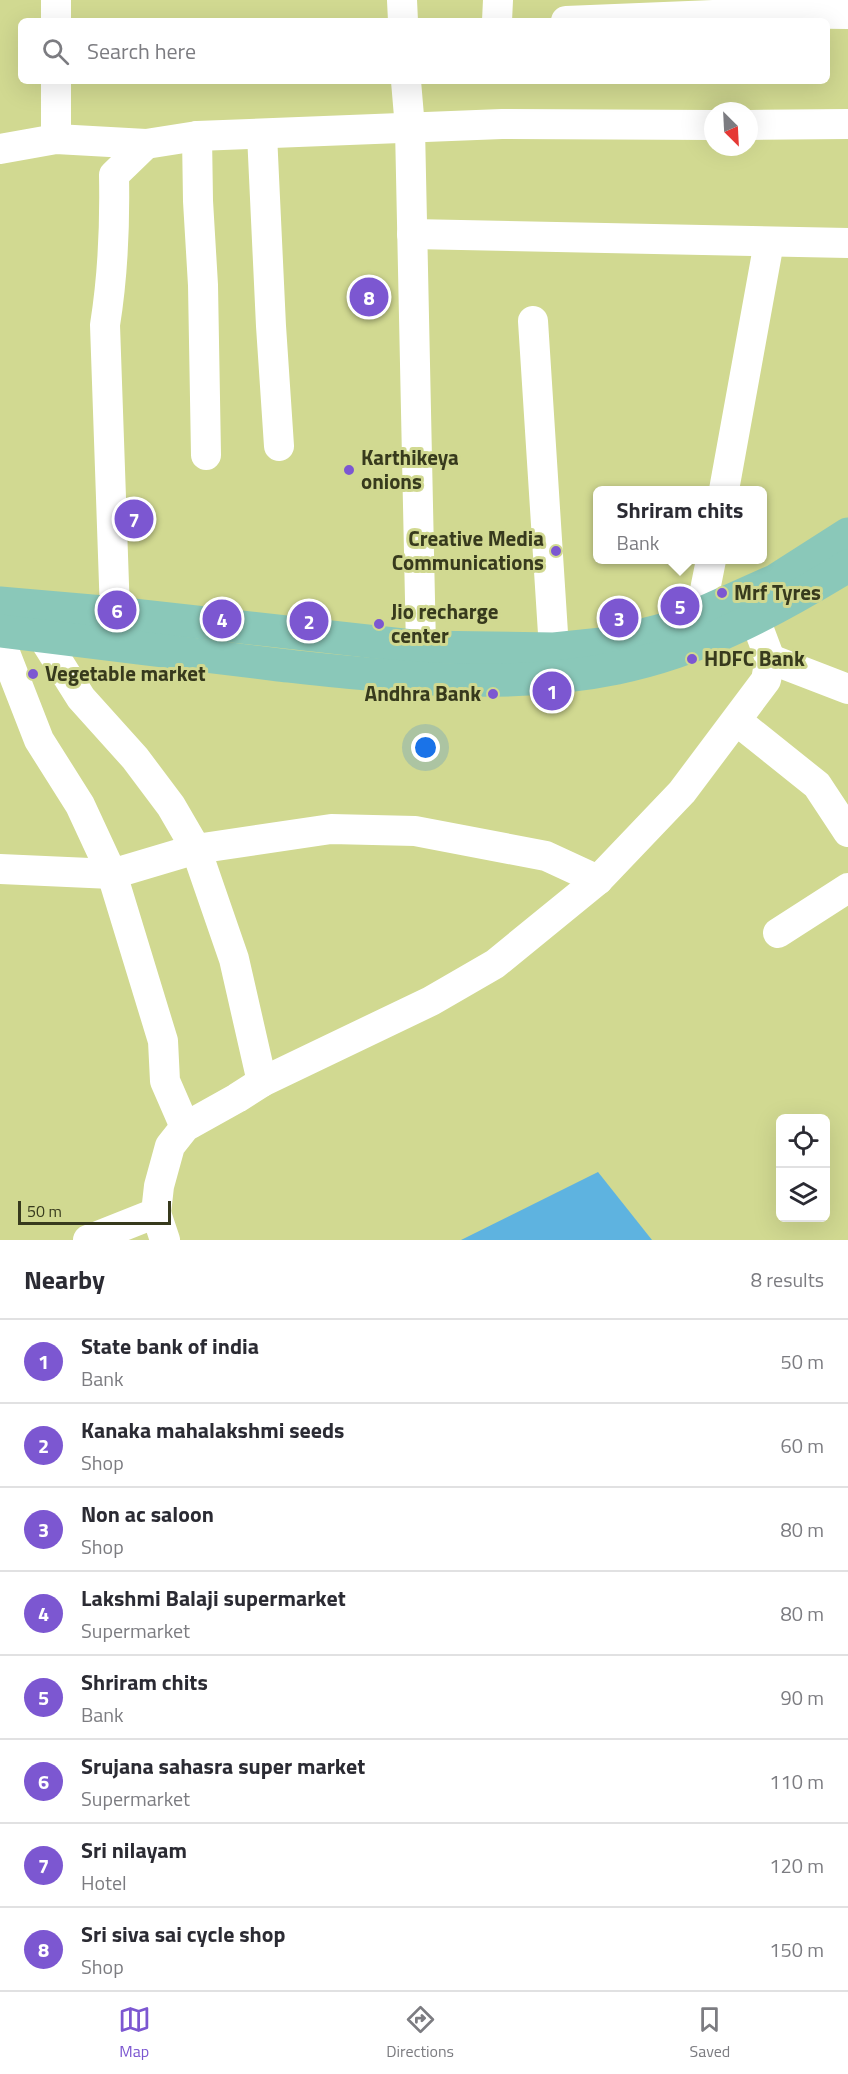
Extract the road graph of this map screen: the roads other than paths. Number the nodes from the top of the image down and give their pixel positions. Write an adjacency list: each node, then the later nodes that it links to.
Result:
1 (56, 0): 6 (street)
2 (402, 0): 7 (street)
3 (498, 0): 8 (street)
4 (762, 7): 5 (street); 9 (street)
5 (848, 14)
6 (56, 18)
7 (403, 18)
8 (496, 18)
9 (608, 18)
10 (56, 84): 18 (street)
11 (406, 84): 15 (street)
12 (848, 124): 14 (street)
13 (704, 125): 15 (street)
14 (758, 125)
15 (410, 128): 16 (street); 21 (street)
16 (262, 134): 17 (street); 25 (street)
17 (197, 136): 19 (street); 26 (street)
18 (56, 139): 19 (street); 20 (street)
19 (146, 144): 32 (street)
20 (0, 149)
21 (412, 234): 22 (street); 38 (street)
22 (770, 242): 23 (street); 27 (street)
23 (848, 243)
24 (532, 321): 39 (street)
25 (279, 446)
26 (206, 455)
27 (725, 486)
28 (848, 534): 33 (main road)
29 (710, 564): 33 (street)
30 (848, 566): 34 (main road)
31 (0, 603): 32 (main road)
32 (115, 613): 38 (main road)
33 (700, 615): 39 (main road)
34 (755, 620): 36 (main road); 40 (street)
35 (0, 631): 36 (main road)
36 (42, 636): 45 (street)
37 (0, 640): 41 (street)
38 (421, 647): 39 (main road)
39 (554, 649)
40 (770, 659): 42 (street); 43 (street)
41 (5, 668): 47 (street)
42 (848, 689)
43 (737, 721): 44 (street); 48 (street)
44 (848, 832)
45 (196, 849): 47 (street); 48 (street); 51 (street)
46 (0, 869): 47 (street)
47 (112, 874): 52 (street)
48 (598, 880): 51 (street)
49 (848, 888): 50 (street)
50 (778, 933)
51 (262, 1082): 52 (street)
52 (185, 1127): 53 (street)
53 (161, 1227): 54 (street)
54 (88, 1240)

